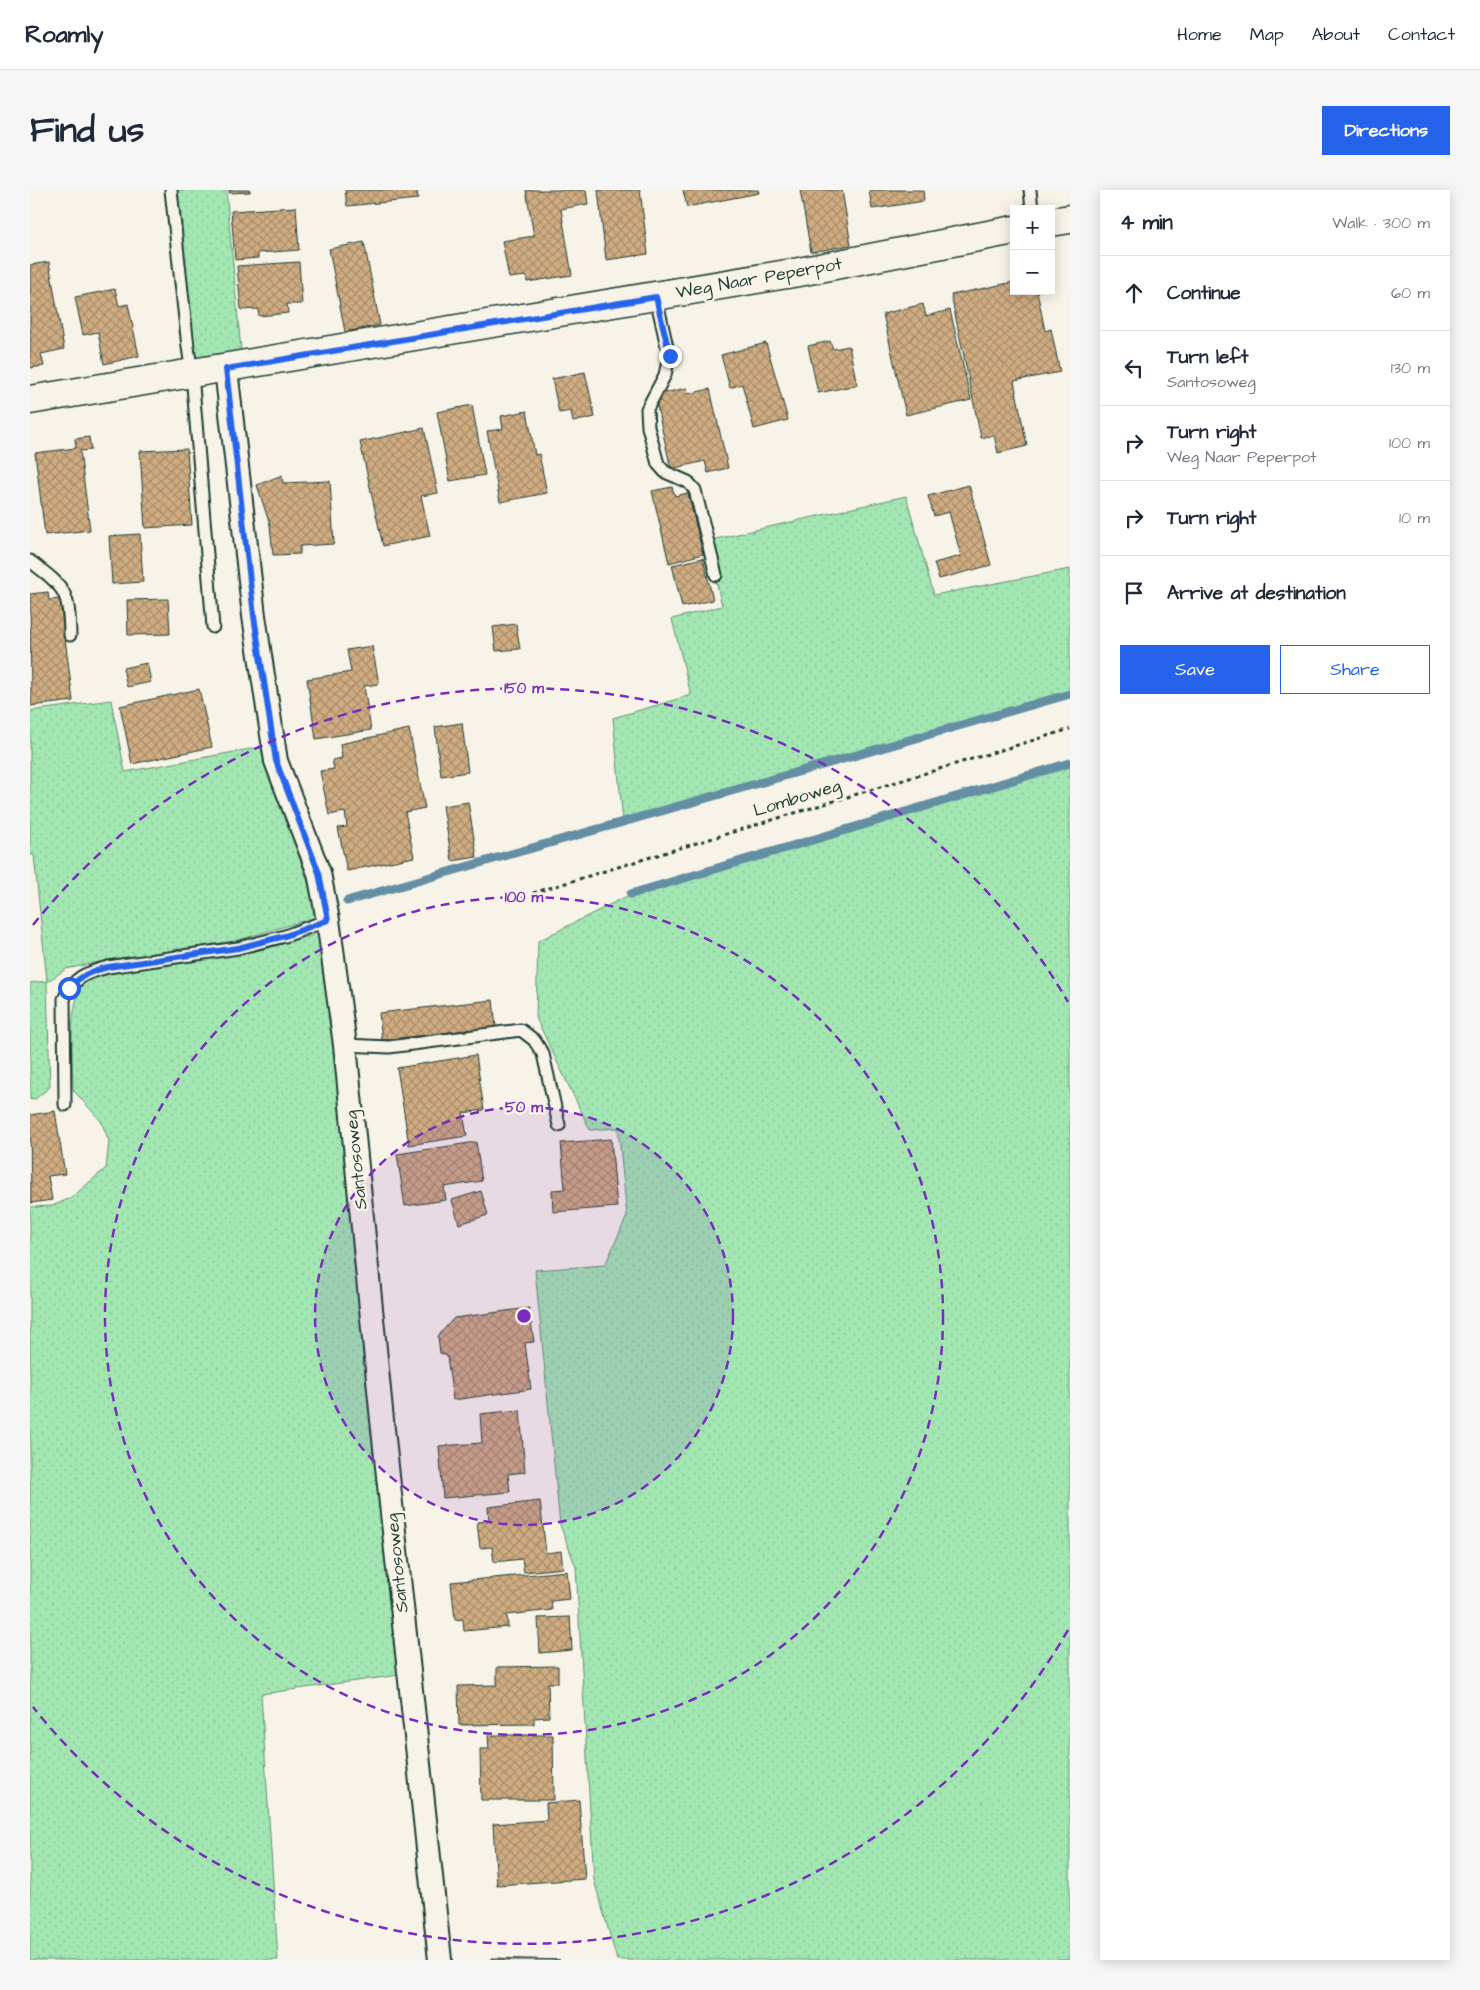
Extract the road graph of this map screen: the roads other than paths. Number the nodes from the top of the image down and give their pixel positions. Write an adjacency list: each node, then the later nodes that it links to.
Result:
1 (171, 190): 9 (lane)
2 (1030, 190): 3 (lane)
3 (1032, 205)
4 (1070, 218): 5 (street)
5 (1055, 221)
6 (1010, 231): 7 (street, Weg Naar Peperpot)
7 (656, 297): 8 (street, Weg Naar Peperpot); 12 (lane)
8 (226, 369): 9 (street, Weg Naar Peperpot); 15 (street, Santosoweg)
9 (192, 374): 10 (street, Weg Naar Peperpot); 13 (lane)
10 (30, 400)
11 (30, 561): 14 (lane)
12 (716, 574)
13 (213, 627)
14 (70, 635)
15 (328, 920): 16 (street, Santosoweg); 17 (lane)
16 (345, 1045): 18 (lane); 19 (street, Santosoweg)
17 (65, 1105)
18 (559, 1125)
19 (440, 1960)

